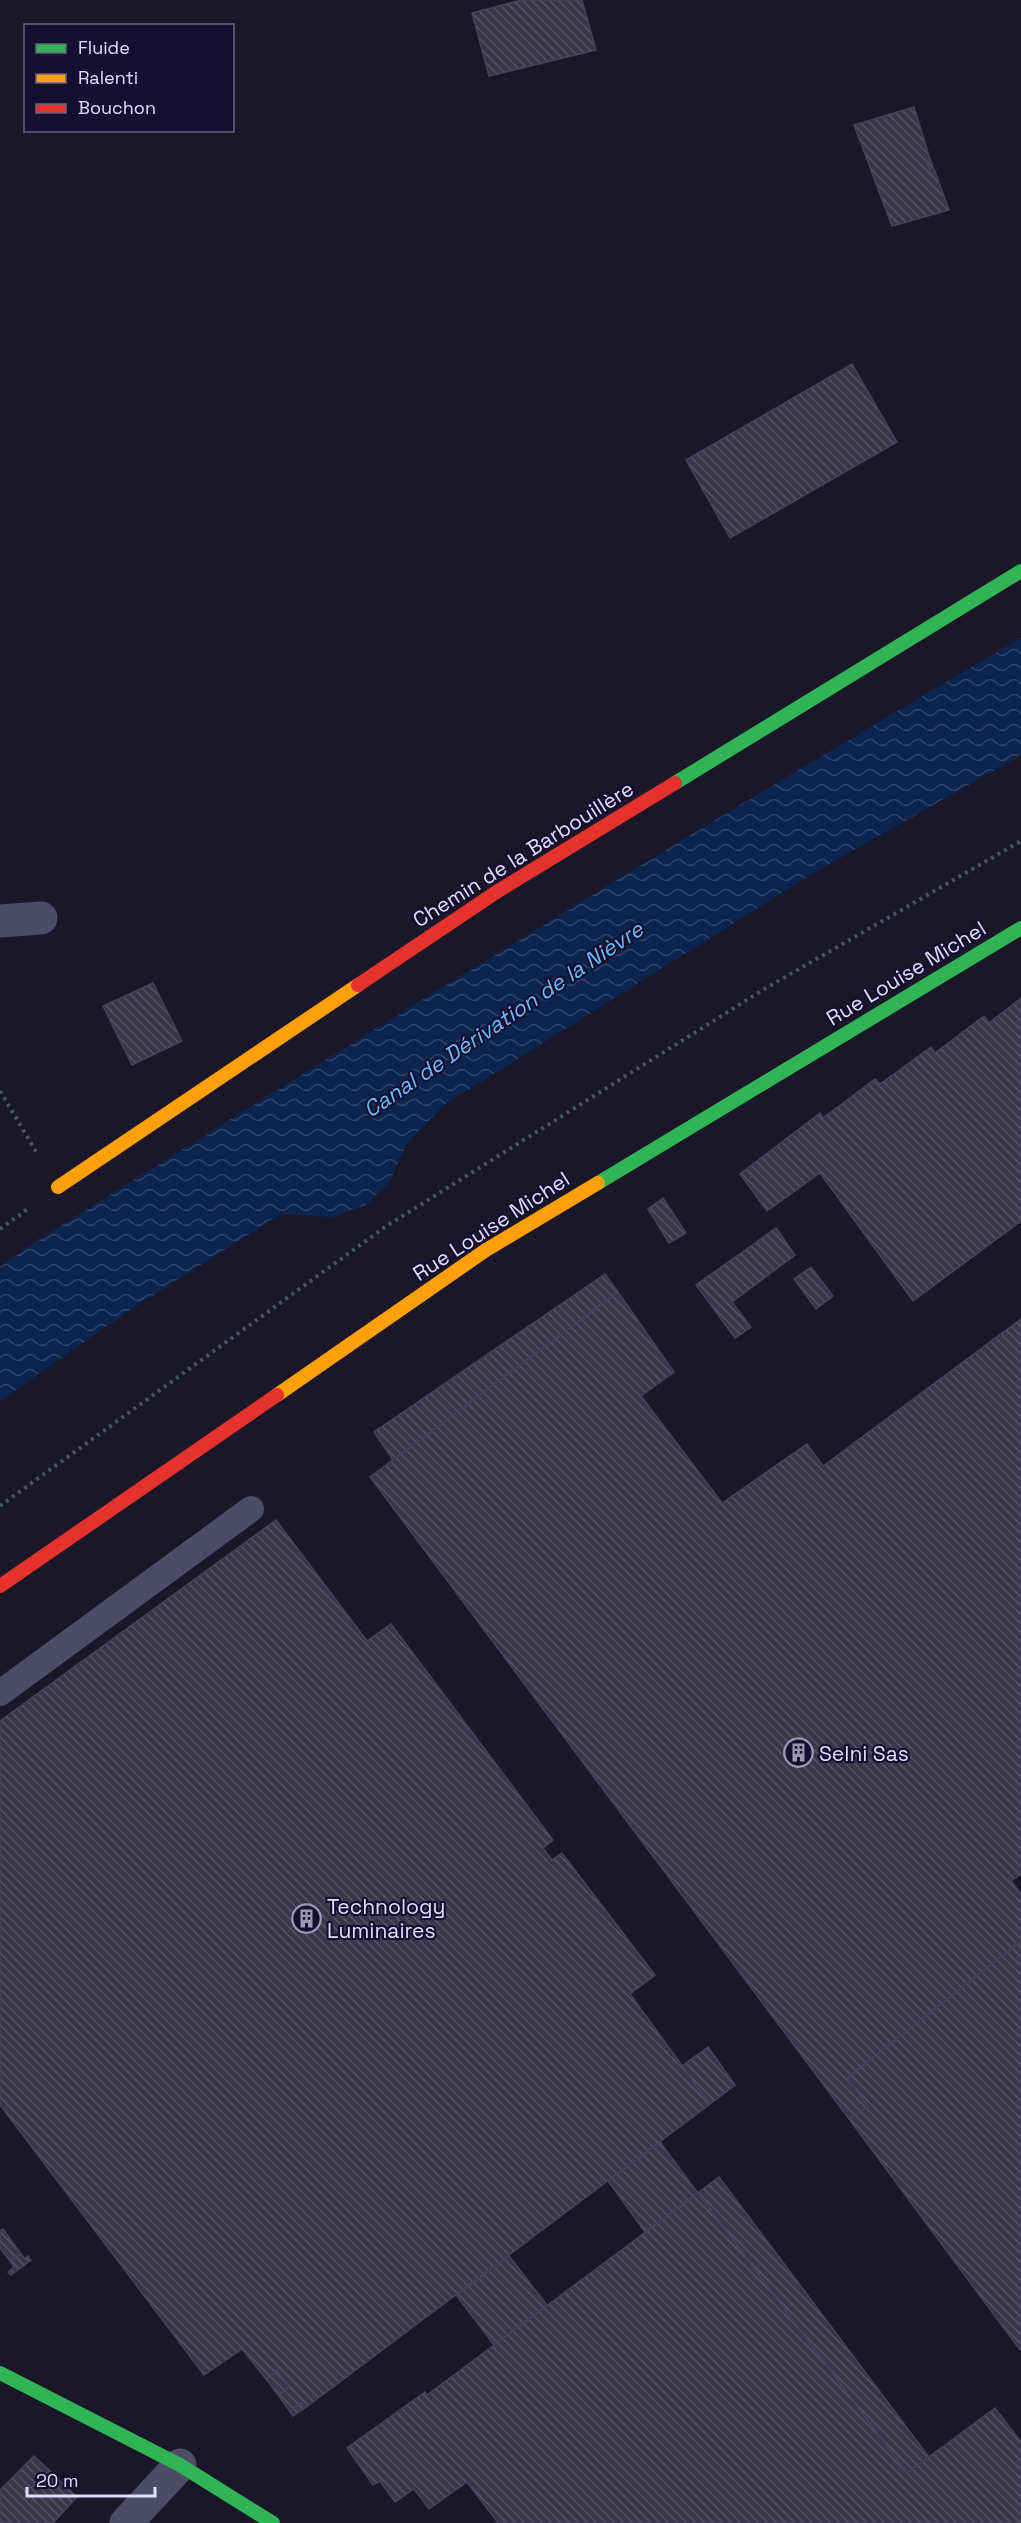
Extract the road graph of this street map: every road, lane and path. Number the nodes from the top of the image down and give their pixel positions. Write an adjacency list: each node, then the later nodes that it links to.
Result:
1 (1021, 571): 7 (street, Chemin de la Barbouillère)
2 (1021, 840): 8 (path)
3 (41, 918): 4 (street)
4 (0, 921)
5 (1021, 928): 10 (street, Rue Louise Michel)
6 (0, 1091): 7 (path)
7 (58, 1187)
8 (0, 1506)
9 (251, 1509): 11 (lane)
10 (0, 1586)
11 (0, 1693)
12 (0, 2373): 13 (street)
13 (180, 2465): 14 (street); 15 (street)
14 (126, 2523)
15 (273, 2523)

